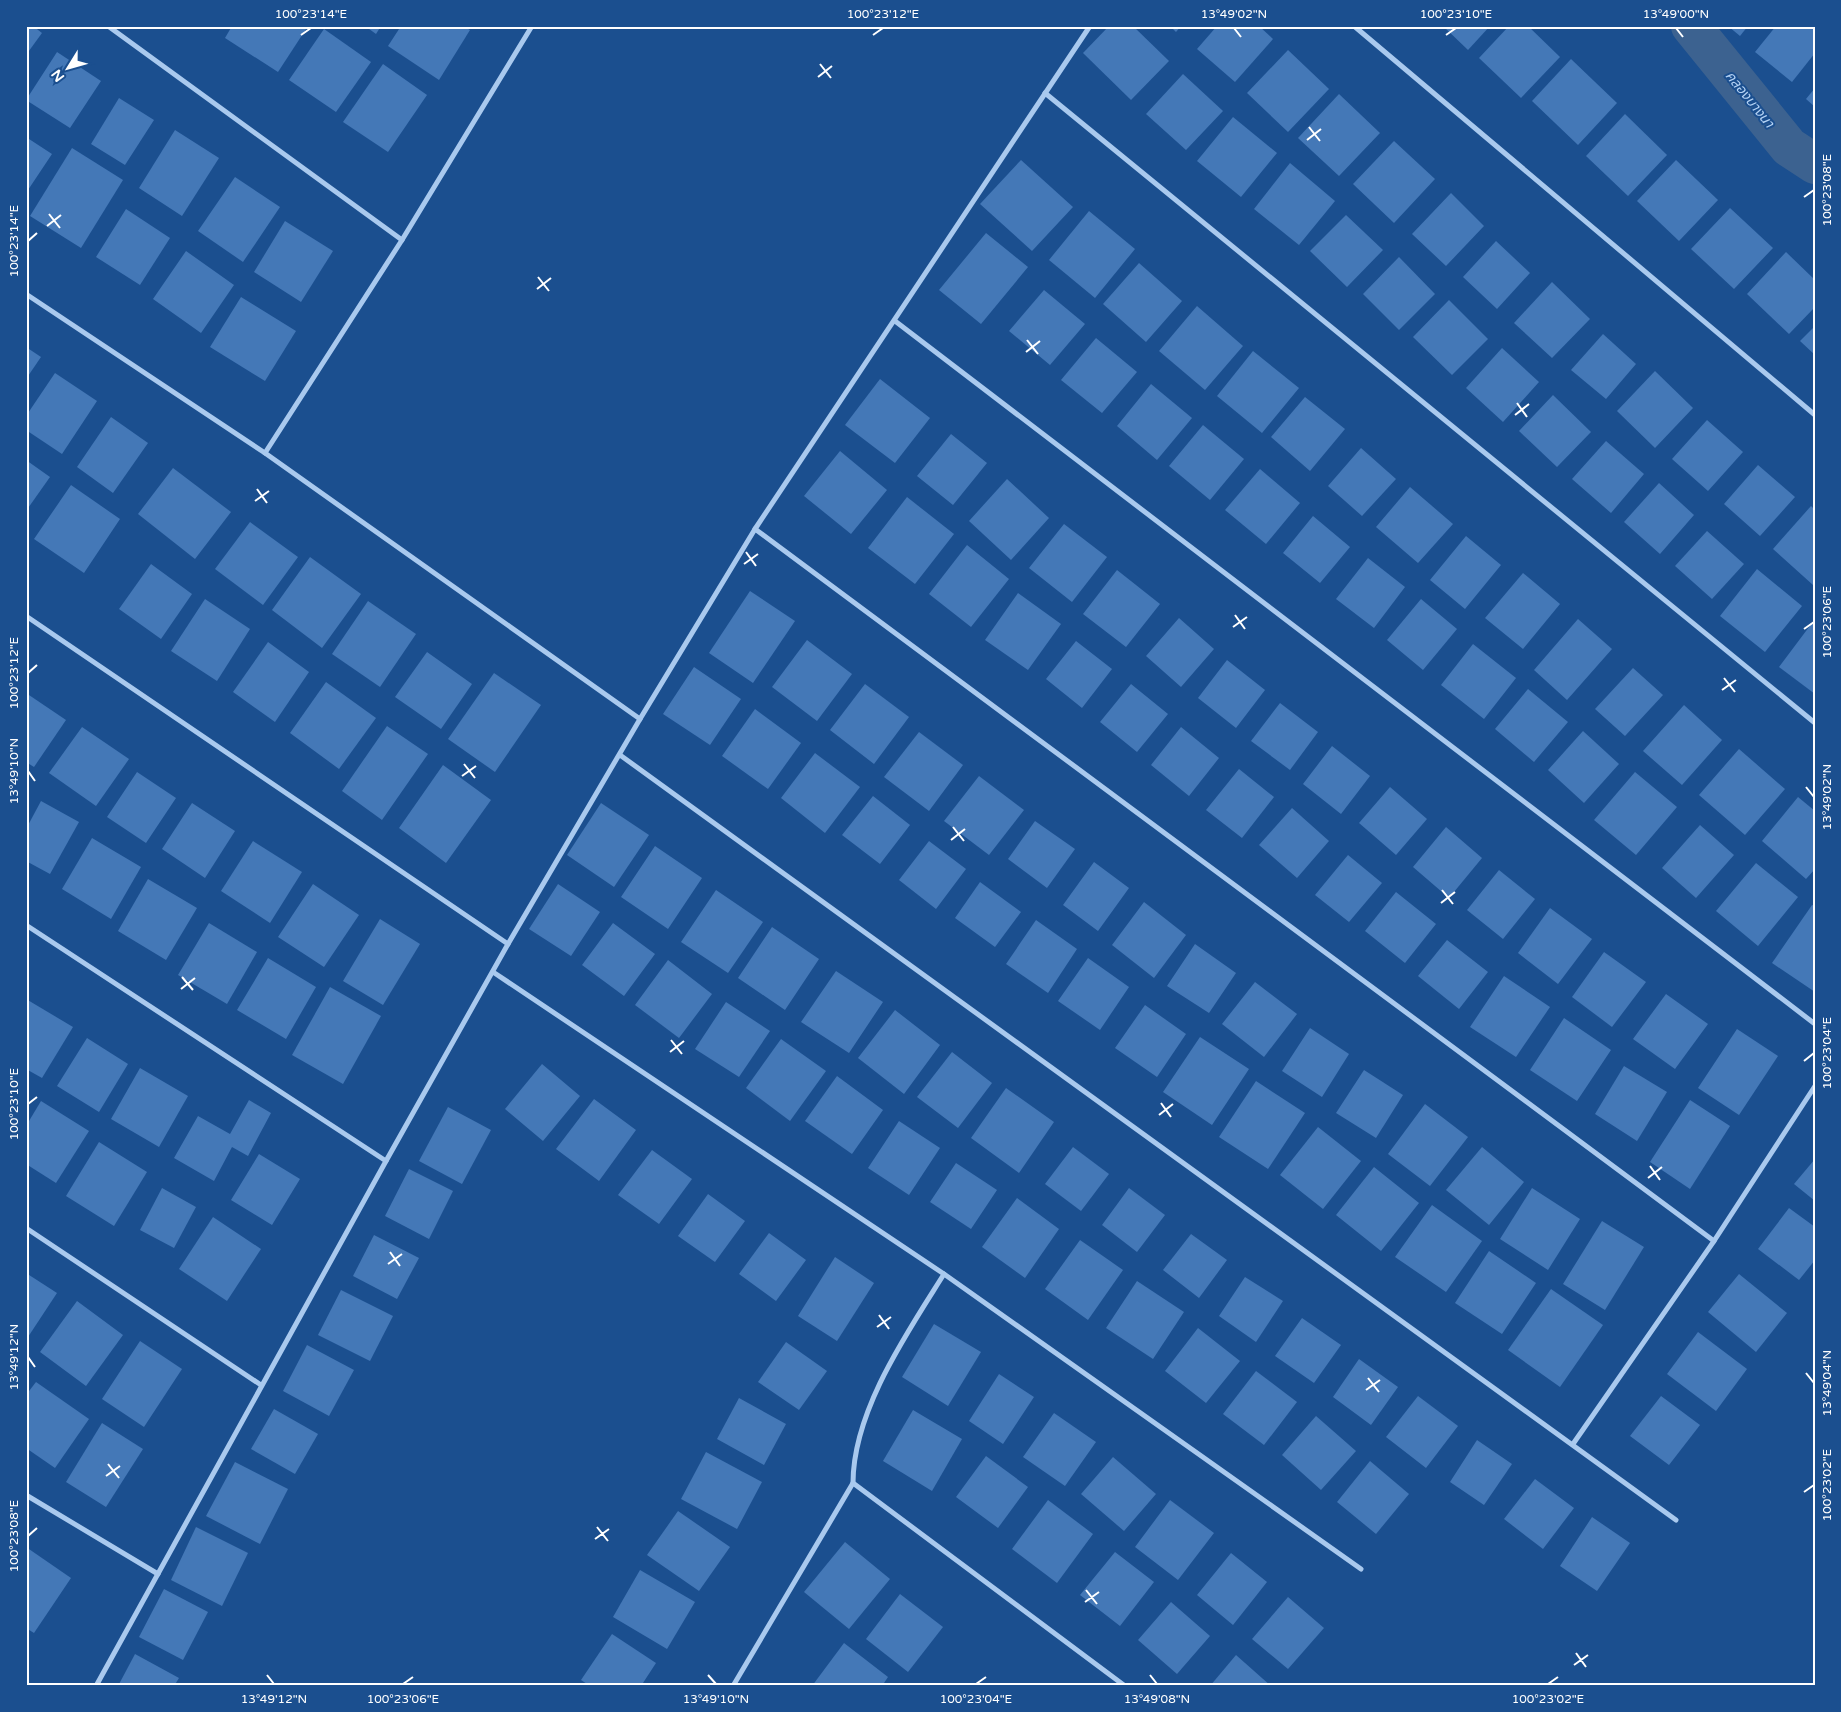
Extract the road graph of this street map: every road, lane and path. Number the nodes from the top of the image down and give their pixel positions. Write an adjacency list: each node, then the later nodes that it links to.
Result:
1 (108, 26): 6 (street)
2 (532, 26): 6 (street)
3 (1090, 26): 5 (street)
4 (1354, 26): 9 (street)
5 (1045, 93): 8 (street); 14 (street)
6 (402, 240): 10 (street)
7 (26, 294): 10 (street)
8 (895, 322): 11 (street); 19 (street)
9 (1815, 415)
10 (265, 453): 13 (street)
11 (755, 529): 13 (street); 23 (street)
12 (26, 616): 17 (street)
13 (640, 719): 15 (street)
14 (1815, 722)
15 (620, 755): 17 (street); 26 (street)
16 (26, 925): 21 (street)
17 (508, 944): 18 (street)
18 (492, 972): 21 (street); 24 (street)
19 (1815, 1024)
20 (1815, 1086): 23 (street)
21 (386, 1162): 25 (street)
22 (26, 1228): 25 (street)
23 (1714, 1241): 26 (street)
24 (944, 1274): 27 (street); 30 (street)
25 (261, 1385): 31 (street)
26 (1573, 1444): 29 (street)
27 (853, 1483): 33 (street); 34 (street)
28 (26, 1495): 31 (street)
29 (1676, 1520)
30 (1361, 1568)
31 (158, 1574): 32 (street)
32 (96, 1686)
33 (733, 1686)
34 (1125, 1686)

